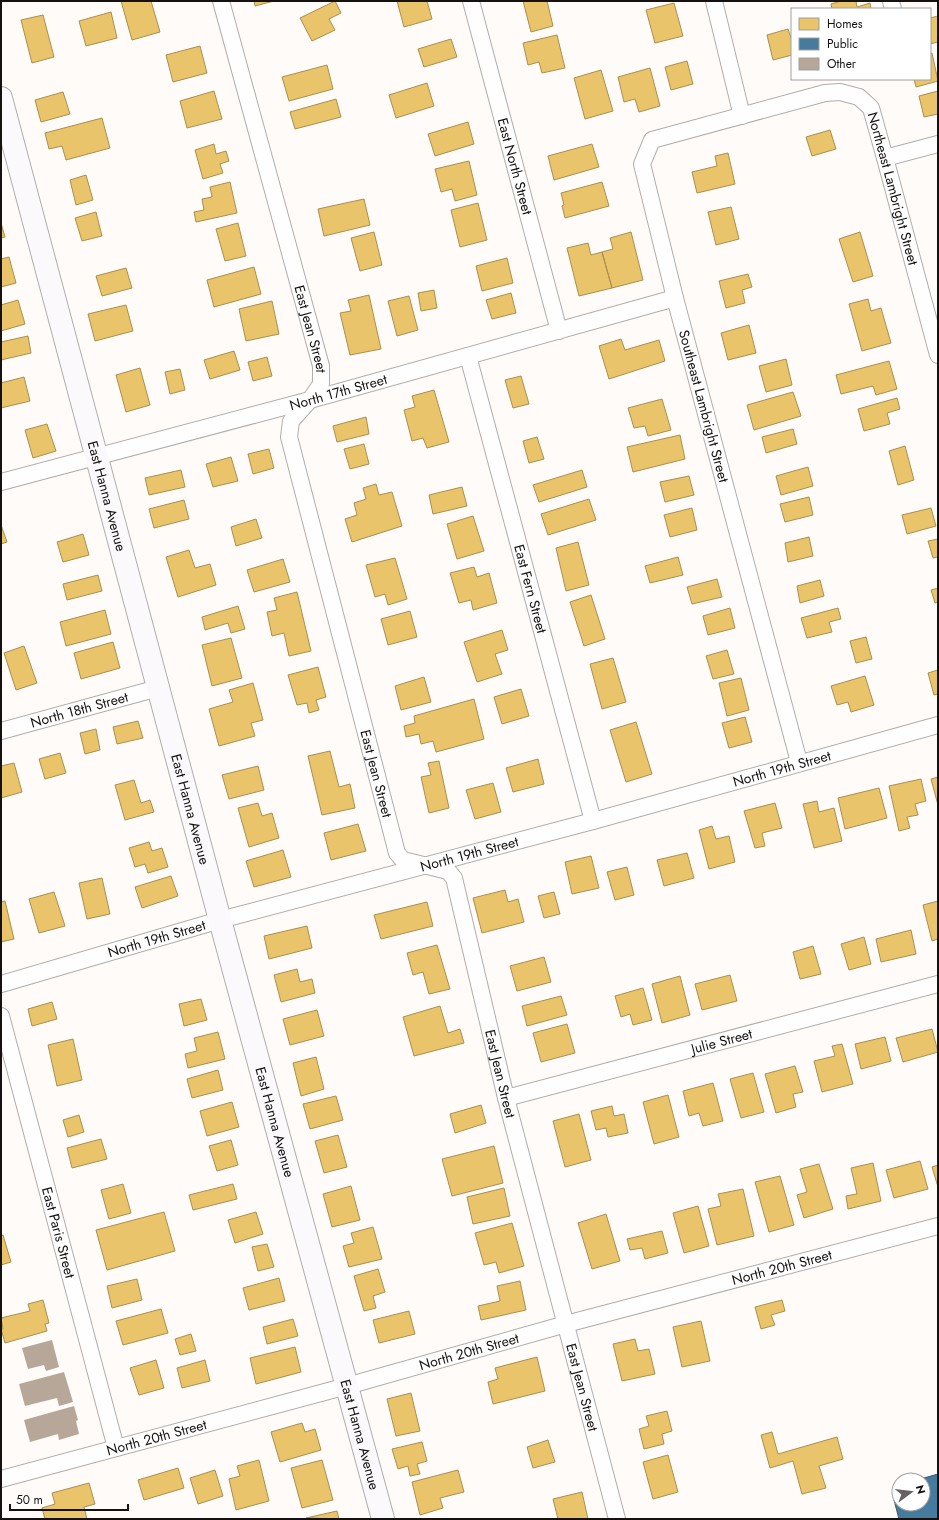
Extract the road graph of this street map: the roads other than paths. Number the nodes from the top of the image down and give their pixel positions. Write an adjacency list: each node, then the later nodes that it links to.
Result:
1 (222, 1): 12 (street, East Jean Street)
2 (471, 1): 9 (street, East North Street)
3 (714, 1): 5 (street)
4 (1, 98): 13 (street, East Hanna Avenue)
5 (742, 116): 7 (street, Northeast Lambright Street); 8 (street, Southeast Lambright Street)
6 (938, 144): 7 (street)
7 (886, 158): 10 (street, Northeast Lambright Street)
8 (675, 298): 9 (street, North 17th Street); 18 (street, Southeast Lambright Street)
9 (559, 331): 11 (street, North 17th Street)
10 (938, 355)
11 (468, 356): 12 (street, North 17th Street); 19 (street, East Fern Street)
12 (310, 400): 13 (street, North 17th Street); 20 (street, East Jean Street)
13 (97, 457): 14 (street, North 17th Street); 15 (street, East Hanna Avenue)
14 (1, 482)
15 (158, 688): 17 (street, North 18th Street); 21 (street, East Hanna Avenue)
16 (938, 725): 18 (street, North 19th Street)
17 (1, 731)
18 (799, 762): 19 (street, North 19th Street)
19 (592, 821): 20 (street, North 19th Street)
20 (427, 865): 21 (street, North 19th Street); 25 (street, East Jean Street)
21 (220, 920): 22 (street, North 19th Street); 28 (street, East Hanna Avenue)
22 (1, 984)
23 (938, 984): 25 (street, Julie Street)
24 (1, 1016): 29 (street, East Paris Street)
25 (506, 1098): 27 (street, East Jean Street)
26 (938, 1226): 27 (street, North 20th Street)
27 (566, 1324): 28 (street, North 20th Street); 32 (street, East Jean Street)
28 (347, 1386): 29 (street, North 20th Street); 31 (street, East Hanna Avenue)
29 (116, 1448): 30 (street, North 20th Street)
30 (1, 1479)
31 (383, 1519)
32 (617, 1519)

